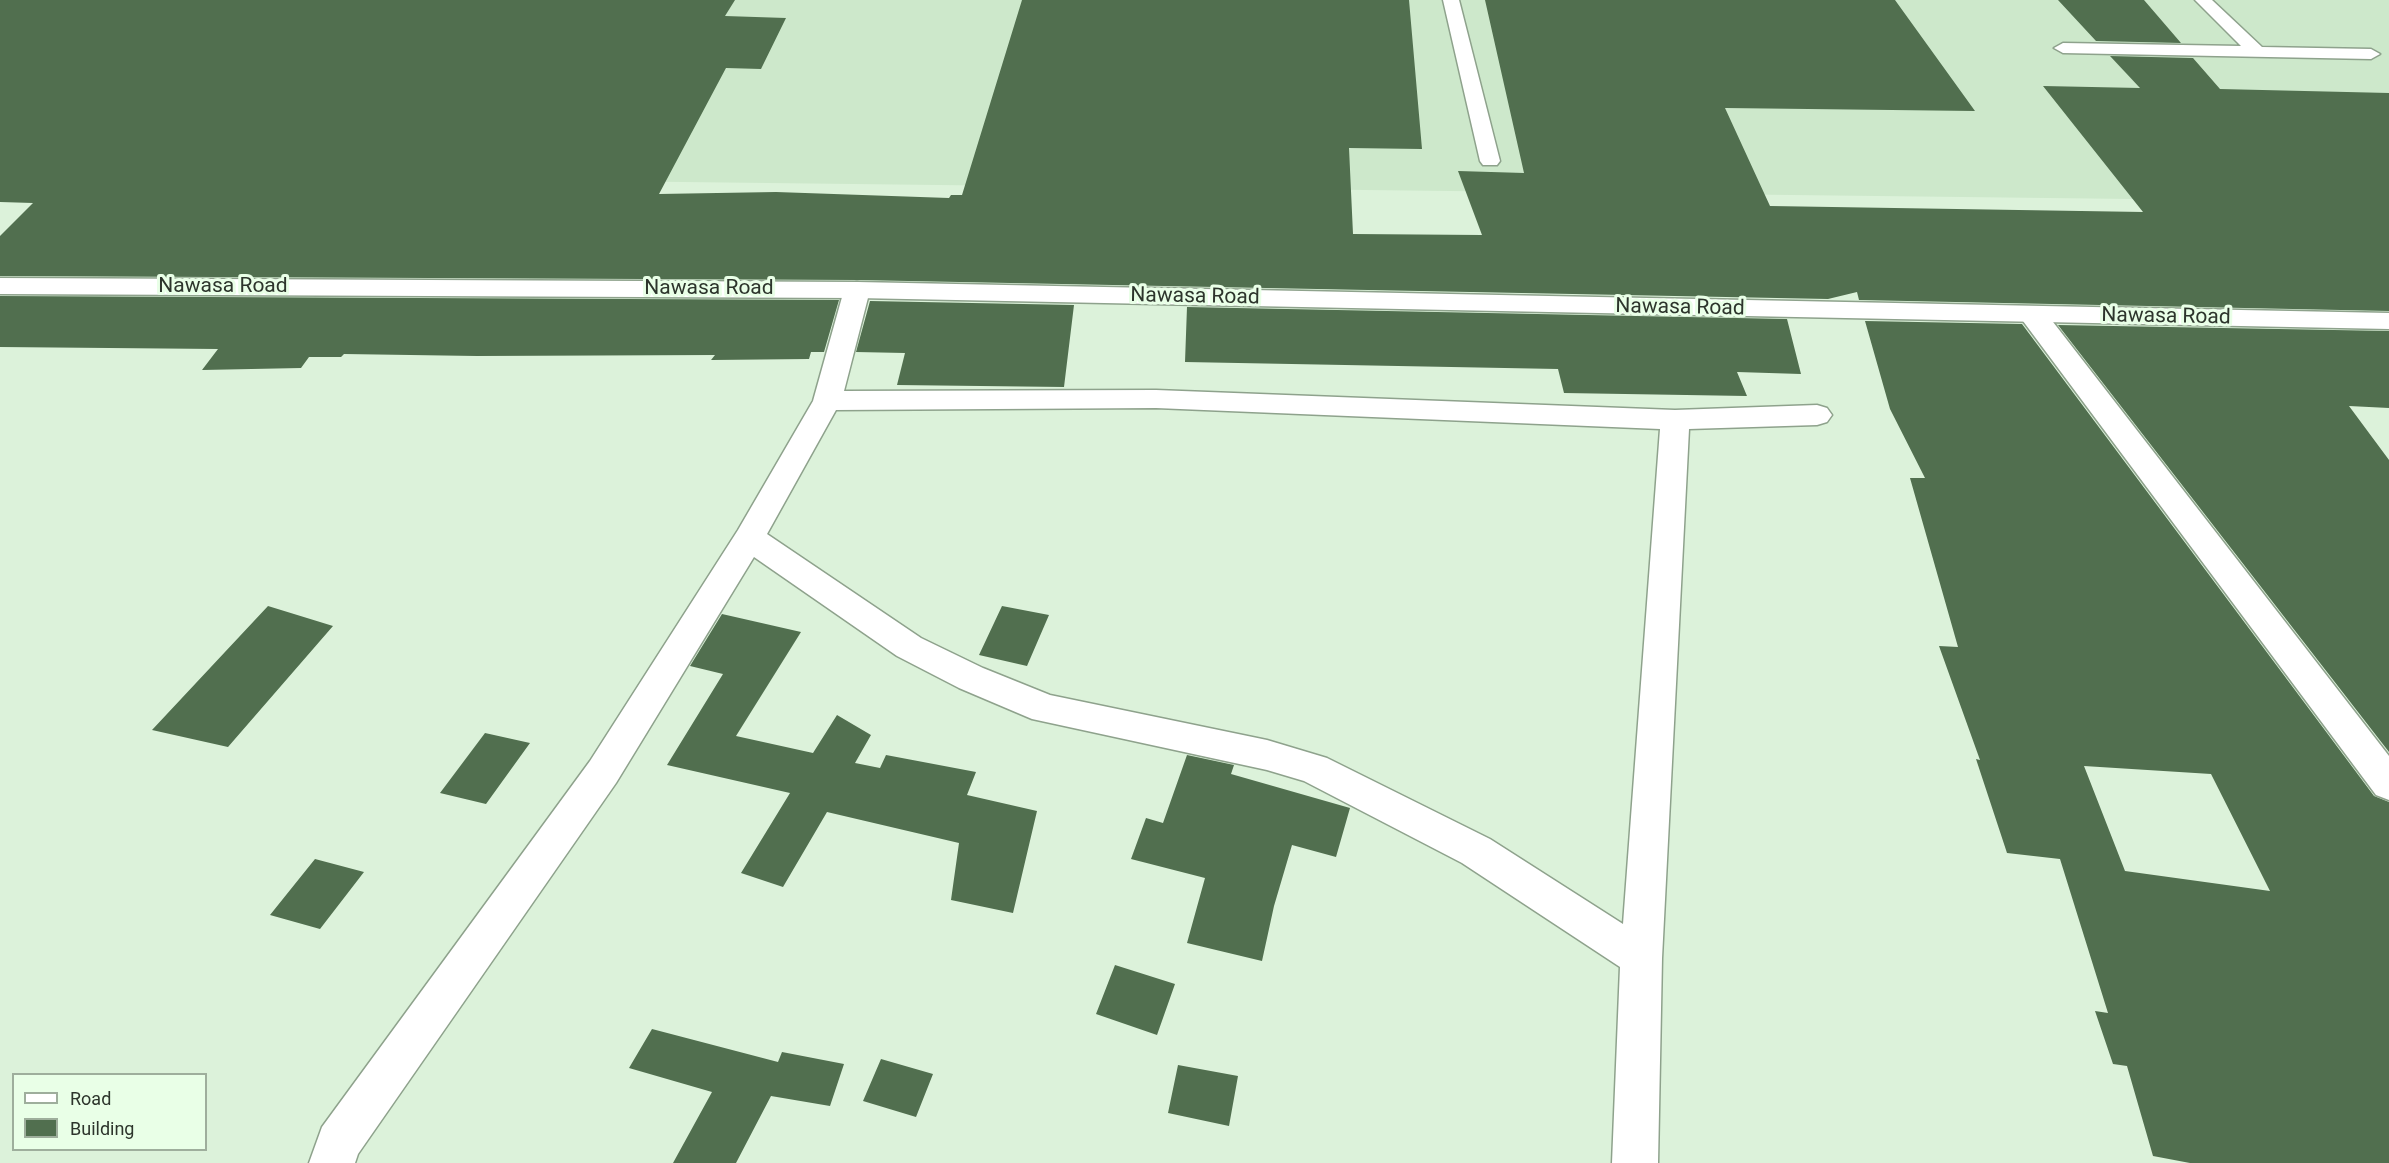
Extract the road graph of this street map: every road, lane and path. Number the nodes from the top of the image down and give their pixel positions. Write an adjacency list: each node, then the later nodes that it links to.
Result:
1 (1451, 0): 6 (lane)
2 (2204, 0): 4 (lane)
3 (2063, 48): 4 (lane)
4 (2257, 52): 5 (lane)
5 (2371, 54)
6 (1490, 161)
7 (0, 286): 8 (street, Nawasa Road)
8 (857, 290): 9 (street, Nawasa Road); 11 (street)
9 (2033, 315): 10 (street, Nawasa Road); 15 (street)
10 (2389, 321)
11 (827, 402): 13 (street); 14 (street)
12 (1817, 415): 13 (street)
13 (1675, 420): 16 (street)
14 (749, 538): 16 (street); 17 (street)
15 (2389, 784)
16 (1641, 958): 18 (street)
17 (332, 1163)
18 (1635, 1163)

